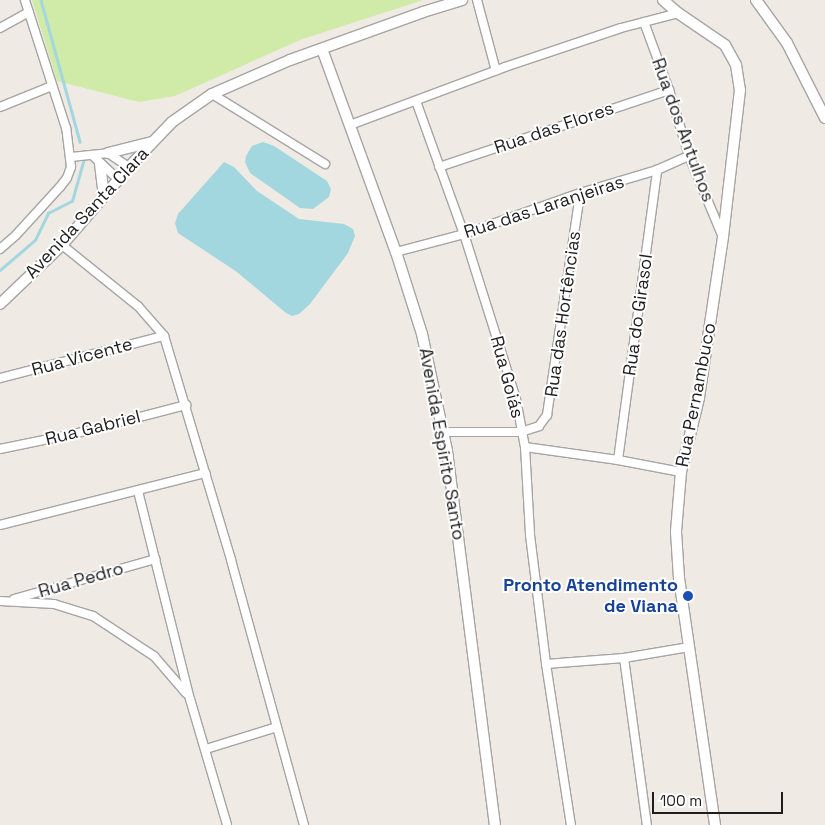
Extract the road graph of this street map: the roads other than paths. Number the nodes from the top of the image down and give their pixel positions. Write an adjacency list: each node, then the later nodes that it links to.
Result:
1 (25, 0): 6 (street)
2 (462, 0): 10 (street, Avenida Santa Clara)
3 (477, 0): 11 (street)
4 (663, 0): 7 (street, Rua Pernambuco)
5 (756, 0): 17 (street)
6 (29, 12): 9 (street); 12 (street)
7 (678, 13): 8 (street); 33 (street, Rua Pernambuco)
8 (644, 22): 11 (street); 13 (street, Rua dos Antulhos)
9 (0, 28)
10 (322, 49): 14 (street, Avenida Santa Clara); 18 (street, Avenida Espírito Santo)
11 (496, 71): 15 (street)
12 (52, 86): 16 (street); 23 (street)
13 (669, 90): 22 (street, Rua dos Antulhos); 27 (street, Rua das Flores)
14 (212, 94): 19 (street, Avenida Santa Clara); 25 (street)
15 (416, 101): 18 (street); 27 (street, Rua Goiás)
16 (0, 107)
17 (825, 118)
18 (350, 125): 36 (street, Avenida Espírito Santo)
19 (153, 142): 20 (street); 26 (street, Avenida Santa Clara)
20 (108, 153): 21 (street); 26 (street)
21 (92, 155): 23 (street); 24 (street)
22 (689, 156): 28 (street, Rua das Laranjeiras); 33 (street, Rua dos Antulhos)
23 (71, 157): 35 (street)
24 (100, 164): 29 (street); 31 (street)
25 (325, 164)
26 (129, 167): 29 (street, Avenida Santa Clara)
27 (439, 167): 32 (street, Rua Goiás)
28 (657, 170): 30 (street, Rua das Laranjeiras); 45 (street, Rua do Girasol)
29 (118, 180): 31 (street, Avenida Santa Clara)
30 (580, 193): 32 (street, Rua das Laranjeiras); 42 (street, Rua das Hortências)
31 (104, 195): 34 (street, Avenida Santa Clara)
32 (464, 234): 36 (street, Rua das Laranjeiras); 42 (street, Rua Goiás)
33 (723, 237): 46 (street, Rua Pernambuco)
34 (62, 245): 37 (street, Avenida Santa Clara); 38 (street)
35 (0, 249)
36 (396, 252): 41 (street, Avenida Espírito Santo)
37 (0, 304)
38 (164, 336): 39 (street, Rua Vicente); 40 (street)
39 (0, 378)
40 (186, 405): 44 (street, Rua Gabriel); 47 (street)
41 (443, 432): 42 (street, Rua das Hortências); 60 (street, Avenida Espírito Santo)
42 (521, 432): 43 (street, Rua Goiás)
43 (525, 447): 45 (street); 54 (street, Rua Goiás)
44 (0, 449)
45 (618, 460): 46 (street)
46 (681, 472): 52 (street, Rua Pernambuco)
47 (206, 473): 48 (street); 56 (street)
48 (138, 491): 49 (street); 50 (street)
49 (0, 526)
50 (155, 560): 51 (street, Rua Pedro); 55 (street)
51 (4, 601): 55 (street)
52 (689, 647): 53 (street); 63 (street, Rua Pernambuco)
53 (624, 658): 54 (street); 62 (street)
54 (546, 664): 61 (street, Rua Goiás)
55 (190, 699): 57 (street)
56 (277, 727): 57 (street); 59 (street)
57 (206, 749): 58 (street)
58 (227, 825)
59 (304, 825)
60 (496, 825)
61 (571, 825)
62 (647, 825)
63 (714, 825)

